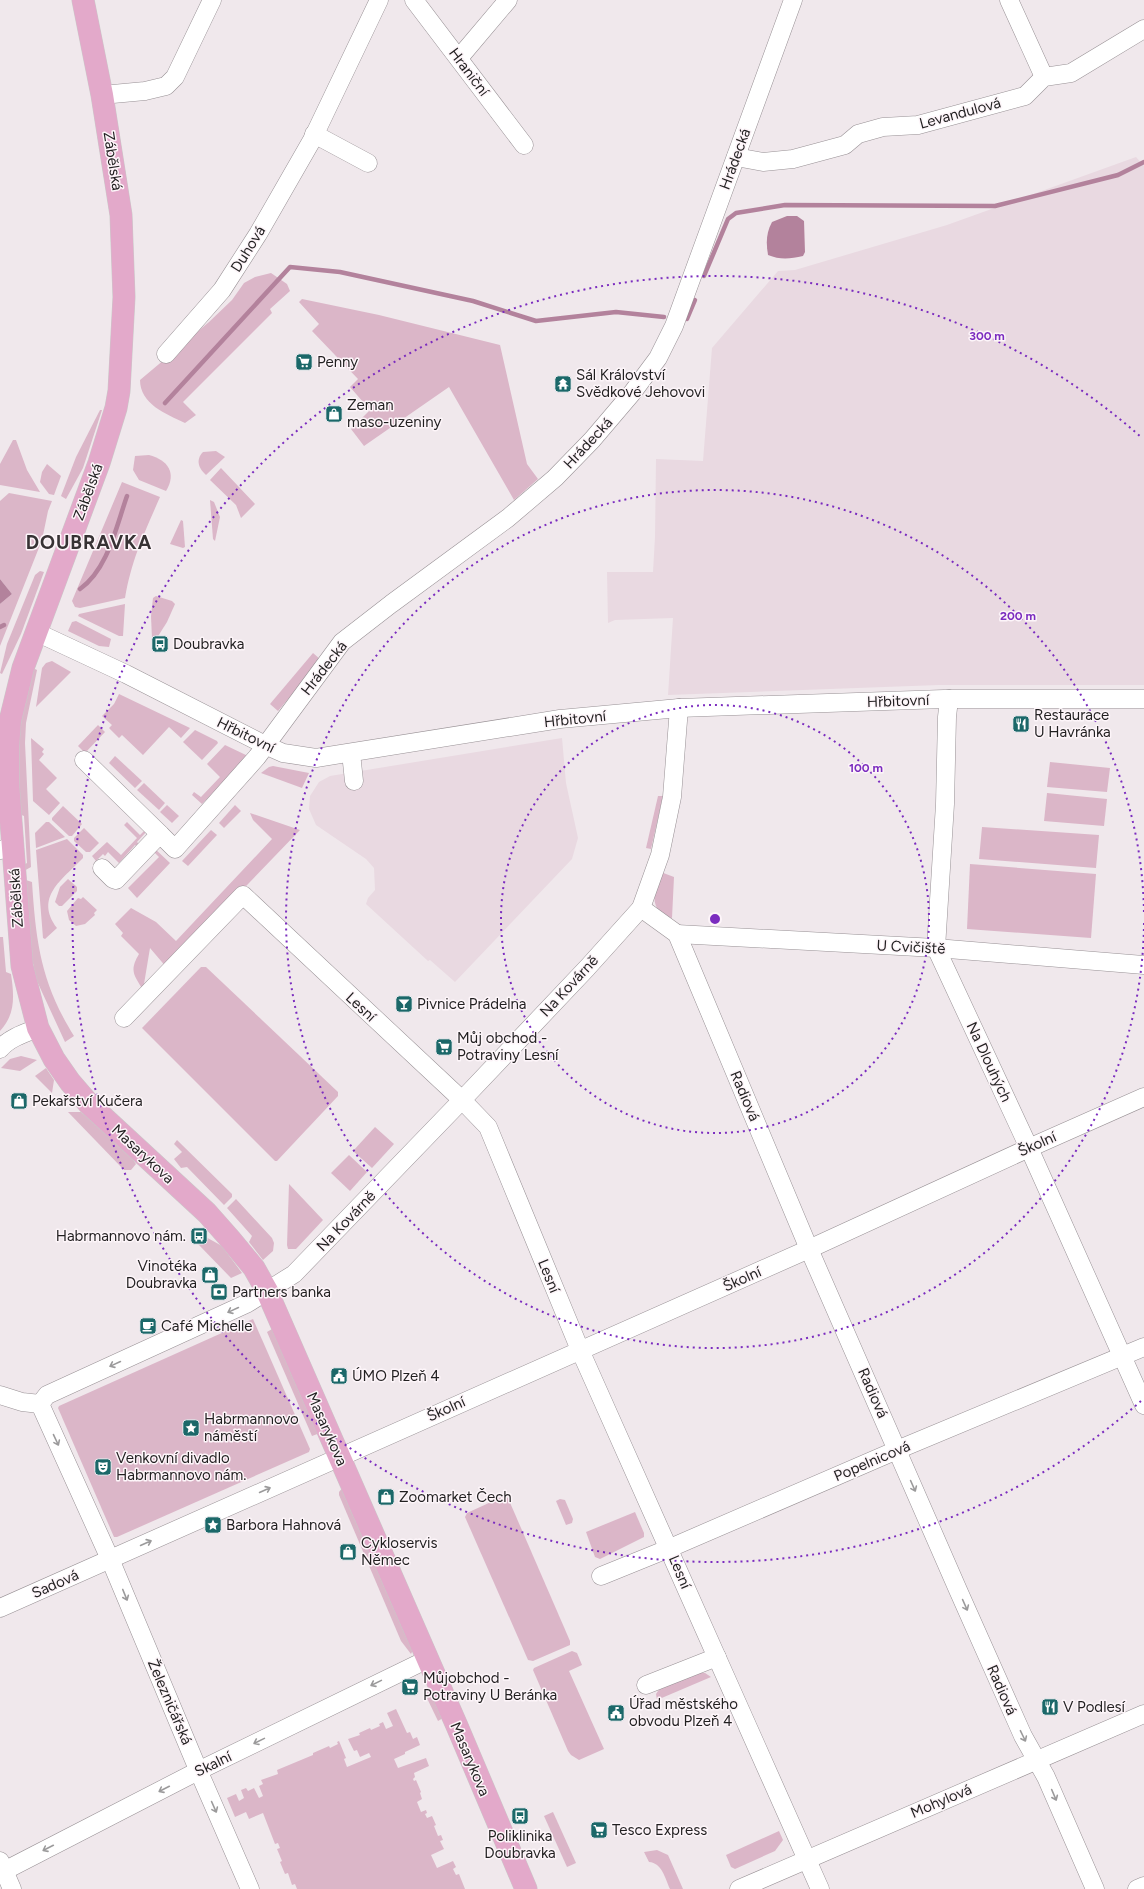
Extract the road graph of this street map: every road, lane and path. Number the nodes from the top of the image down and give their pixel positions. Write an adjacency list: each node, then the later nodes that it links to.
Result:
1 (83, 0): 11 (main road, Zábělská)
2 (212, 0): 11 (street)
3 (379, 0): 12 (street, Duhová)
4 (414, 0): 9 (street, Hraniční)
5 (508, 0): 9 (street)
6 (793, 0): 14 (street, Hrádecká)
7 (1009, 0): 10 (street)
8 (1144, 29): 10 (street)
9 (459, 58): 13 (street, Hraniční)
10 (1044, 77): 14 (street, Levandulová)
11 (102, 95): 17 (main road, Zábělská)
12 (314, 134): 15 (street); 16 (street, Duhová)
13 (524, 144)
14 (736, 157): 22 (street, Hrádecká)
15 (368, 163)
16 (166, 354)
17 (36, 632): 21 (main road, Zábělská); 22 (street, Hřbitovní)
18 (949, 699): 19 (street, Hřbitovní); 20 (street, Hřbitovní); 31 (street, Na Dlouhých)
19 (1144, 699)
20 (679, 708): 23 (street, Hřbitovní); 29 (street, Na Kovárně)
21 (4, 747): 27 (main road, Zábělská)
22 (261, 751): 23 (street, Hřbitovní); 26 (street, Hrádecká)
23 (351, 753): 25 (street)
24 (84, 760): 26 (street, Hrádecká)
25 (354, 781)
26 (160, 834): 28 (street)
27 (6, 848): 34 (main road, Zábělská)
28 (102, 868)
29 (641, 908): 30 (street); 37 (street, Na Kovárně)
30 (677, 934): 31 (street, U Cvičiště); 39 (street, Radiová)
31 (936, 948): 32 (street, U Cvičiště); 38 (street, Na Dlouhých)
32 (1144, 965)
33 (124, 1018): 37 (street, Lesní)
34 (38, 1028): 35 (street); 40 (main road, Masarykova)
35 (0, 1049)
36 (1144, 1097): 38 (street, Školní)
37 (462, 1100): 40 (street, Na Kovárně); 42 (street, Lesní)
38 (1029, 1148): 39 (street, Školní); 43 (street, Na Dlouhých)
39 (809, 1249): 42 (street, Školní); 47 (street, Radiová)
40 (267, 1291): 45 (street, one-way to 45); 48 (main road, Masarykova)
41 (1144, 1347): 43 (street, Popelnicová)
42 (580, 1350): 48 (street, Školní); 49 (street, Lesní)
43 (1123, 1356): 46 (street, Na Dlouhých); 47 (street, Popelnicová)
44 (0, 1395): 45 (street)
45 (40, 1404): 50 (street, one-way to 50)
46 (1144, 1405)
47 (897, 1450): 49 (street, Popelnicová); 57 (street, Radiová, one-way to 57)
48 (339, 1457): 50 (street, one-way to 48); 54 (main road, Masarykova)
49 (670, 1548): 51 (street, Popelnicová); 53 (street, Lesní)
50 (110, 1559): 52 (street, Sadová); 58 (street, Železničářská, one-way to 58)
51 (601, 1576)
52 (0, 1608)
53 (717, 1657): 55 (street); 59 (street, Lesní)
54 (428, 1659): 58 (street, Skalní, one-way to 58); 64 (main road, Masarykova)
55 (646, 1686)
56 (1144, 1714): 57 (street, Mohylová)
57 (1036, 1761): 59 (street, Mohylová); 67 (street, Radiová, one-way to 67)
58 (198, 1771): 60 (street, Skalní, one-way to 60); 63 (street, Železničářská, one-way to 63)
59 (807, 1859): 65 (street, Mohylová); 66 (street, Lesní)
60 (1, 1868): 62 (street)
61 (1144, 1886): 68 (street)
62 (12, 1889)
63 (250, 1889)
64 (526, 1889)
65 (739, 1889)
66 (820, 1889)
67 (1095, 1889)
68 (1137, 1889)

